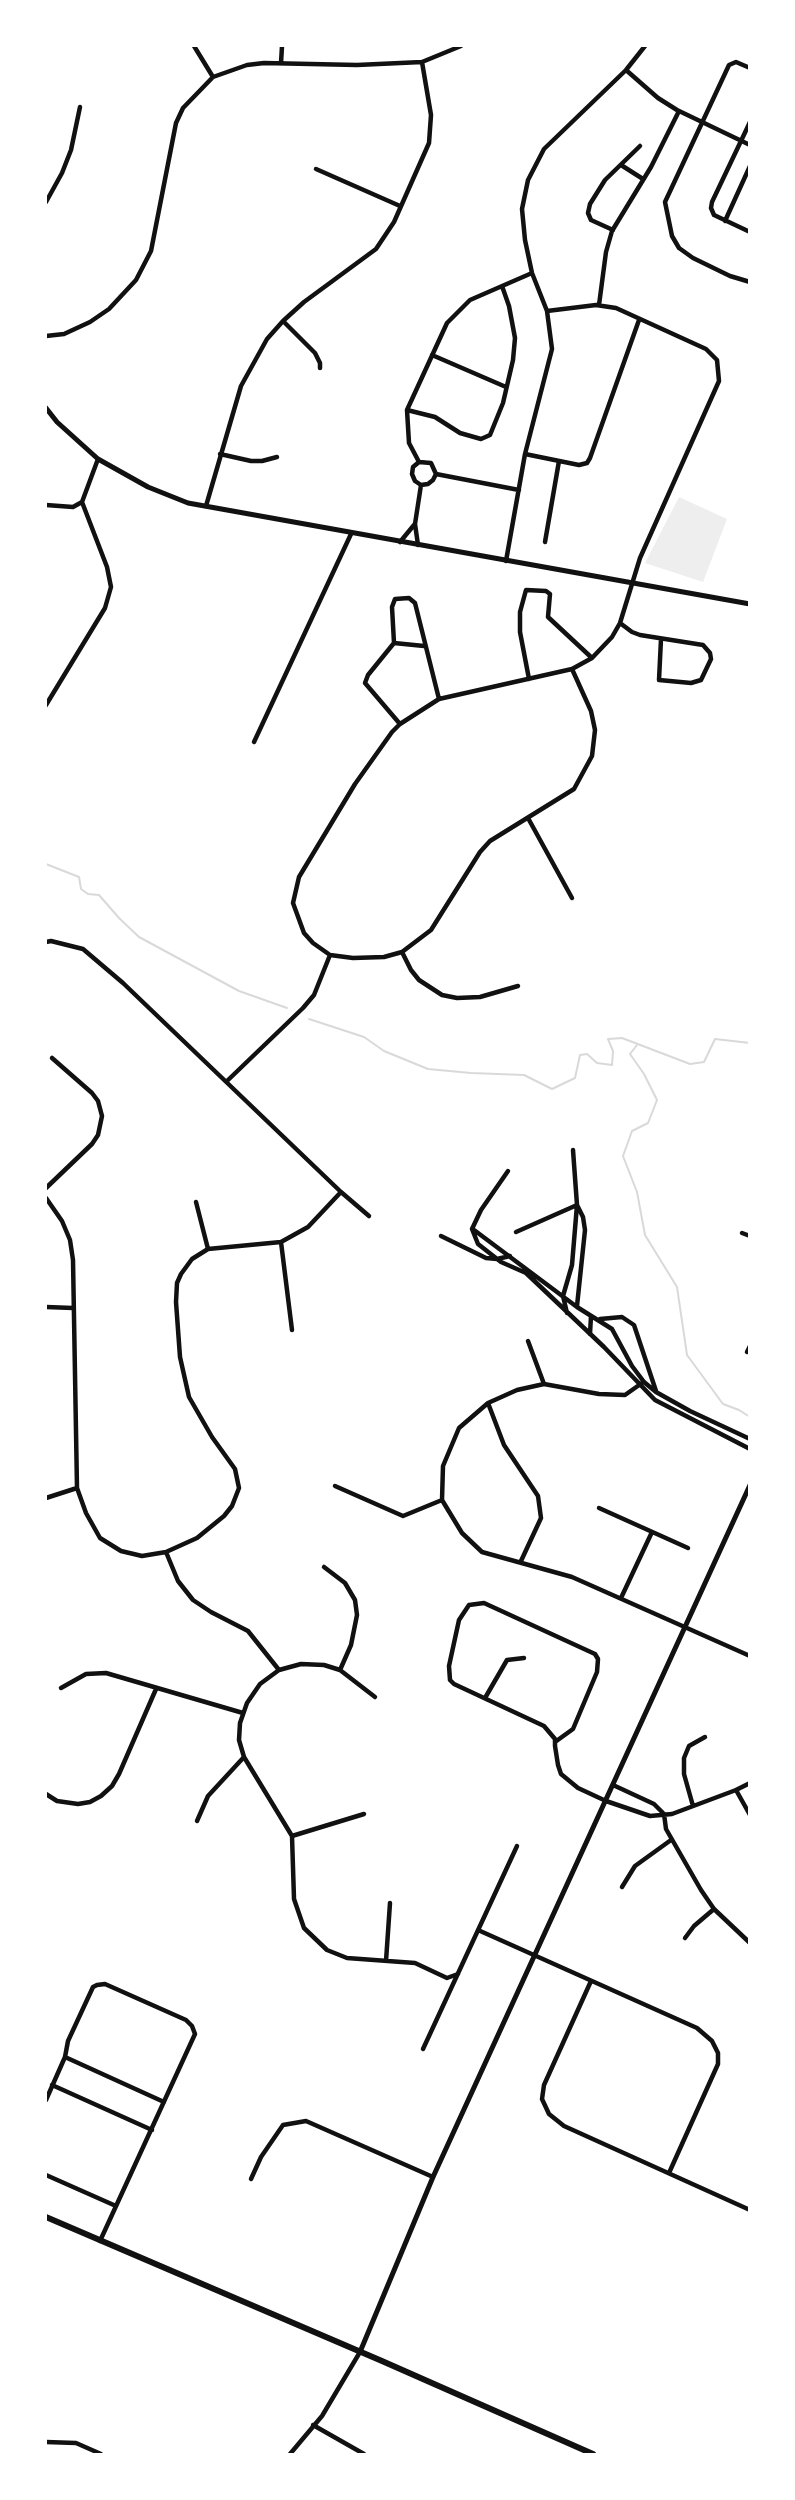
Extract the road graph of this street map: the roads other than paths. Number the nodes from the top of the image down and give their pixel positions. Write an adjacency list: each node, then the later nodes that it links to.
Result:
1 (194, 46): 9 (street)
2 (282, 46): 6 (street)
3 (461, 46): 5 (street)
4 (645, 46): 8 (street)
5 (422, 62): 6 (street); 22 (street)
6 (281, 63): 9 (street)
7 (750, 68): 12 (street)
8 (625, 70): 11 (street); 27 (street)
9 (213, 77): 34 (street)
10 (80, 107): 21 (street)
11 (679, 111): 12 (street); 20 (street)
12 (702, 122): 14 (street); 28 (street)
13 (750, 122): 14 (street)
14 (741, 140): 15 (street); 23 (street)
15 (750, 145)
16 (640, 146): 17 (street)
17 (621, 165): 20 (street); 24 (street)
18 (750, 166): 23 (street)
19 (316, 169): 22 (street)
20 (643, 179): 24 (street)
21 (46, 202)
22 (400, 206): 33 (street)
23 (725, 221): 25 (street)
24 (613, 230): 30 (street)
25 (750, 232)
26 (750, 272): 28 (street)
27 (532, 273): 29 (street); 31 (street)
28 (748, 281)
29 (502, 286): 35 (street); 37 (street)
30 (599, 305): 31 (street); 32 (street)
31 (547, 311): 41 (street)
32 (639, 320): 44 (street); 58 (street)
33 (283, 321): 36 (street); 40 (street)
34 (46, 336)
35 (432, 355): 37 (street); 39 (street)
36 (320, 368)
37 (506, 387): 39 (street)
38 (46, 408): 43 (street)
39 (407, 410): 45 (street)
40 (220, 454): 42 (street); 51 (street)
41 (525, 454): 44 (street); 48 (street)
42 (277, 457)
43 (98, 459): 49 (street); 51 (street)
44 (559, 461): 55 (street)
45 (419, 462): 46 (street); 47 (street)
46 (436, 474): 47 (street); 48 (street)
47 (421, 485): 52 (street)
48 (519, 490): 57 (street)
49 (82, 502): 50 (street); 68 (street)
50 (46, 505)
51 (205, 507): 53 (street)
52 (415, 524): 54 (street); 56 (street)
53 (351, 534): 54 (street); 70 (street)
54 (400, 542): 56 (street)
55 (545, 542)
56 (418, 545): 57 (street)
57 (505, 562): 58 (street)
58 (631, 582): 59 (street); 60 (street)
59 (750, 604)
60 (620, 623): 61 (street); 64 (street)
61 (661, 639): 61 (street)
62 (394, 643): 63 (street); 63 (street); 69 (street)
63 (424, 646): 67 (street)
64 (592, 658): 65 (street); 66 (street)
65 (572, 670): 66 (street); 71 (street)
66 (529, 679): 67 (street)
67 (439, 699): 69 (street)
68 (46, 705)
69 (400, 724): 75 (street)
70 (254, 742)
71 (527, 818): 72 (street); 74 (street)
72 (572, 898)
73 (46, 942): 78 (street)
74 (402, 952): 75 (street); 76 (street)
75 (330, 955): 78 (street)
76 (519, 986)
77 (52, 1058): 81 (street)
78 (227, 1082): 82 (street)
79 (573, 1150): 85 (street)
80 (508, 1171): 87 (street)
81 (46, 1188)
82 (341, 1192): 86 (street); 92 (street)
83 (46, 1198): 99 (street)
84 (196, 1202): 93 (street)
85 (577, 1205): 88 (street); 96 (street); 98 (street)
86 (369, 1216)
87 (472, 1229): 94 (street); 95 (street)
88 (516, 1232)
89 (741, 1233): 91 (street)
90 (441, 1236): 95 (street)
91 (750, 1236)
92 (281, 1242): 93 (street); 103 (street)
93 (208, 1249): 122 (street)
94 (510, 1256): 95 (street); 96 (street)
95 (497, 1259): 100 (street)
96 (564, 1296): 98 (street); 100 (street)
97 (46, 1307): 99 (street)
98 (577, 1307): 101 (street)
99 (73, 1308): 116 (street)
100 (567, 1313): 104 (street)
101 (591, 1315): 102 (street); 104 (street)
102 (597, 1319): 108 (street); 110 (street)
103 (292, 1330)
104 (590, 1334): 108 (street)
105 (528, 1342): 109 (street)
106 (750, 1346): 107 (street)
107 (747, 1352)
108 (642, 1383): 109 (street); 110 (street); 113 (street)
109 (544, 1384): 111 (street)
110 (656, 1392): 112 (street)
111 (488, 1404): 118 (street); 123 (street)
112 (750, 1439)
113 (750, 1449)
114 (750, 1485): 126 (street)
115 (335, 1486): 118 (street)
116 (77, 1488): 117 (street); 122 (street)
117 (46, 1498)
118 (442, 1500): 123 (street)
119 (599, 1508): 120 (street)
120 (652, 1532): 121 (street); 125 (street)
121 (688, 1548)
122 (166, 1552): 129 (street)
123 (521, 1561): 125 (street)
124 (324, 1567): 130 (street)
125 (621, 1598): 126 (street)
126 (686, 1626): 127 (street); 140 (street)
127 (750, 1656)
128 (524, 1658): 134 (street)
129 (279, 1670): 130 (street); 135 (street)
130 (340, 1670): 133 (street)
131 (61, 1688): 132 (street)
132 (156, 1689): 135 (street); 142 (street)
133 (375, 1698)
134 (485, 1698): 137 (street); 137 (street)
135 (243, 1713): 138 (street)
136 (705, 1737): 144 (street)
137 (555, 1742): 143 (street)
138 (244, 1757): 148 (street); 149 (street)
139 (750, 1783): 141 (street)
140 (613, 1785): 143 (street); 146 (street)
141 (736, 1790): 144 (street); 147 (street)
142 (46, 1794)
143 (606, 1801): 146 (street); 158 (street)
144 (694, 1806): 146 (street)
145 (364, 1814): 149 (street)
146 (664, 1814): 150 (street)
147 (750, 1815)
148 (197, 1821)
149 (292, 1836): 159 (street)
150 (671, 1840): 152 (street); 154 (street)
151 (517, 1846): 155 (street)
152 (622, 1887)
153 (390, 1903): 159 (street)
154 (714, 1909): 156 (street); 157 (street)
155 (478, 1930): 158 (street); 160 (street)
156 (685, 1938)
157 (750, 1943)
158 (536, 1955): 161 (street); 170 (street)
159 (386, 1961): 160 (street)
160 (458, 1974): 162 (street)
161 (591, 1981): 168 (street); 168 (street)
162 (423, 2049)
163 (65, 2057): 164 (street); 166 (street); 166 (street)
164 (52, 2085): 165 (street); 167 (street)
165 (46, 2100)
166 (164, 2102): 167 (street)
167 (152, 2130): 172 (street)
168 (669, 2173): 173 (street)
169 (46, 2175): 172 (street)
170 (433, 2177): 171 (street); 176 (street)
171 (251, 2179)
172 (116, 2206): 175 (street)
173 (750, 2210)
174 (46, 2217): 175 (main road)
175 (100, 2242): 176 (main road)
176 (360, 2352): 177 (street); 182 (main road)
177 (313, 2426): 180 (street); 181 (street)
178 (46, 2442): 179 (street)
179 (101, 2455)
180 (290, 2455)
181 (364, 2455)
182 (593, 2455)

